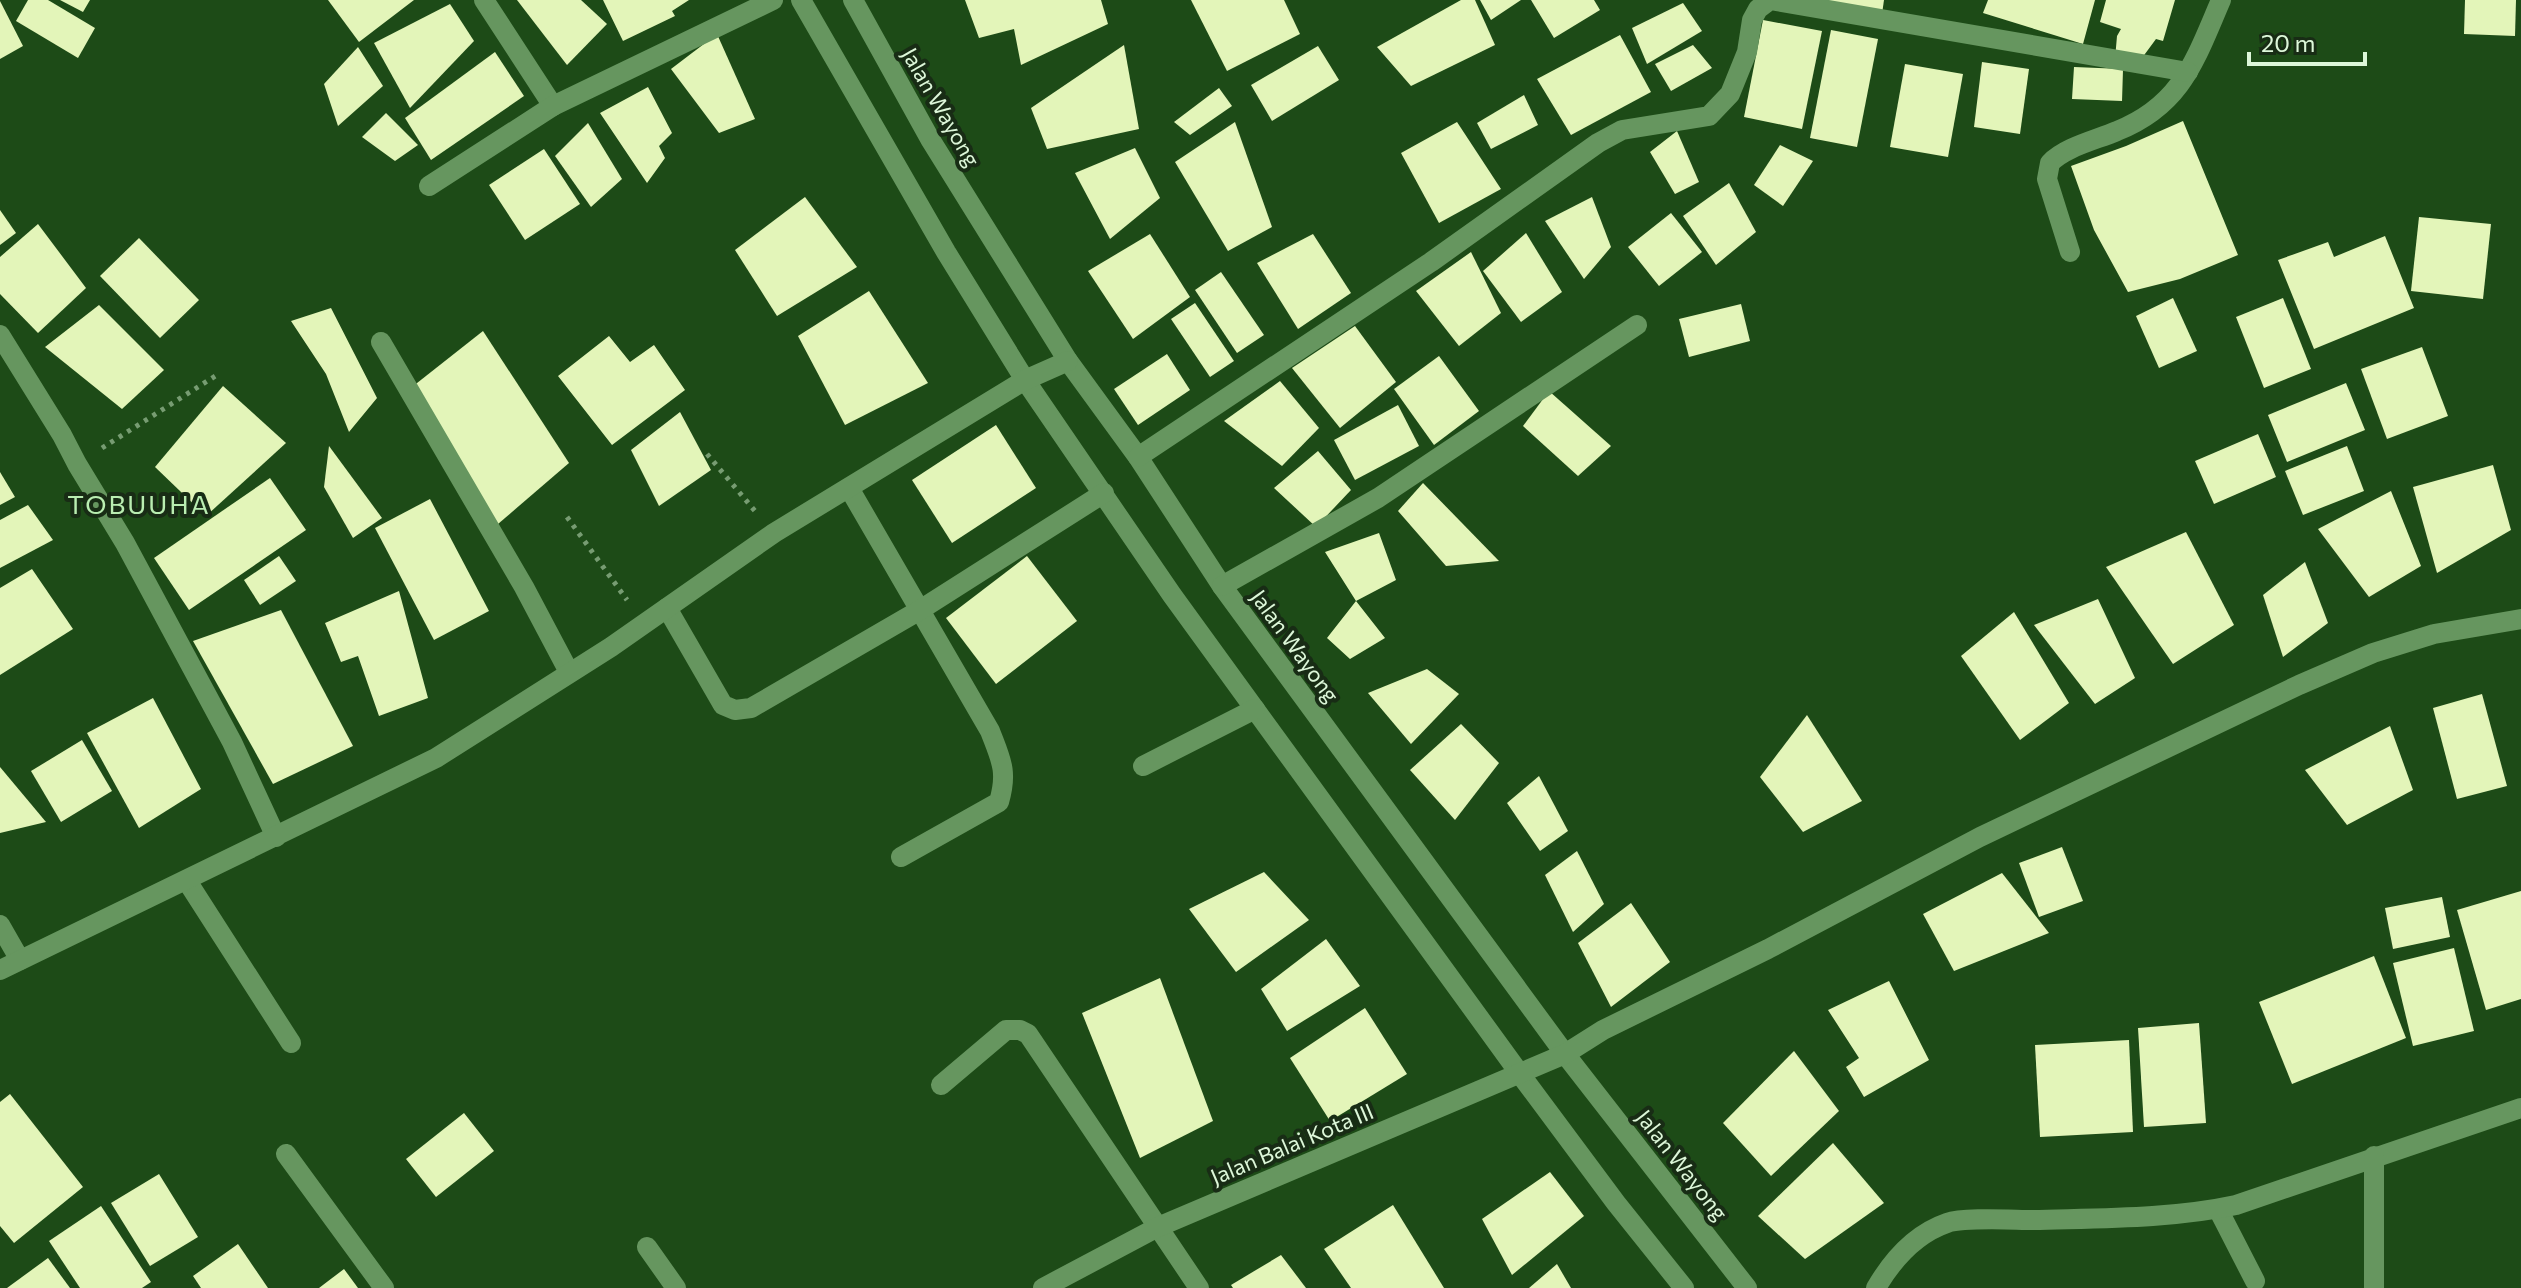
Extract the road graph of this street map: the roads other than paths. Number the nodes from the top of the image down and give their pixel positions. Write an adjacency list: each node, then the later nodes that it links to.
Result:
1 (484, 0): 7 (street)
2 (773, 0): 7 (street)
3 (801, 0): 14 (street)
4 (853, 0): 13 (street, Jalan Wayong)
5 (2221, 0): 6 (street)
6 (2188, 72): 9 (street); 15 (street)
7 (553, 106): 8 (street)
8 (429, 186)
9 (2070, 252)
10 (1637, 325): 18 (street)
11 (0, 335): 25 (street)
12 (381, 342): 22 (street)
13 (1068, 361): 14 (street); 15 (street, Jalan Wayong)
14 (1025, 380): 16 (street); 17 (street)
15 (1138, 457): 18 (street, Jalan Wayong)
16 (849, 488): 19 (street); 20 (street)
17 (1104, 493): 20 (street); 23 (street)
18 (1222, 586): 32 (street, Jalan Wayong)
19 (667, 608): 20 (street); 22 (street)
20 (920, 610): 26 (street)
21 (2521, 619): 32 (street, Jalan Balai Kota III)
22 (569, 672): 25 (street)
23 (1255, 709): 24 (street); 33 (street)
24 (1143, 766)
25 (276, 837): 27 (street)
26 (901, 857)
27 (187, 881): 29 (street); 31 (street)
28 (0, 925): 29 (street)
29 (20, 960): 30 (street)
30 (0, 970)
31 (291, 1043)
32 (1565, 1054): 33 (street, Jalan Balai Kota III); 47 (street, Jalan Wayong)
33 (1520, 1074): 39 (street, Jalan Balai Kota III); 46 (street)
34 (941, 1085): 39 (street)
35 (2521, 1108): 37 (street)
36 (286, 1154): 42 (street)
37 (2374, 1156): 38 (street); 49 (street)
38 (2218, 1209): 41 (street); 48 (street)
39 (1158, 1227): 44 (street, Jalan Balai Kota III); 45 (street)
40 (647, 1247): 43 (street)
41 (2255, 1281)
42 (384, 1288)
43 (676, 1288)
44 (1043, 1288)
45 (1199, 1288)
46 (1684, 1288)
47 (1747, 1288)
48 (1876, 1288)
49 (2374, 1288)

